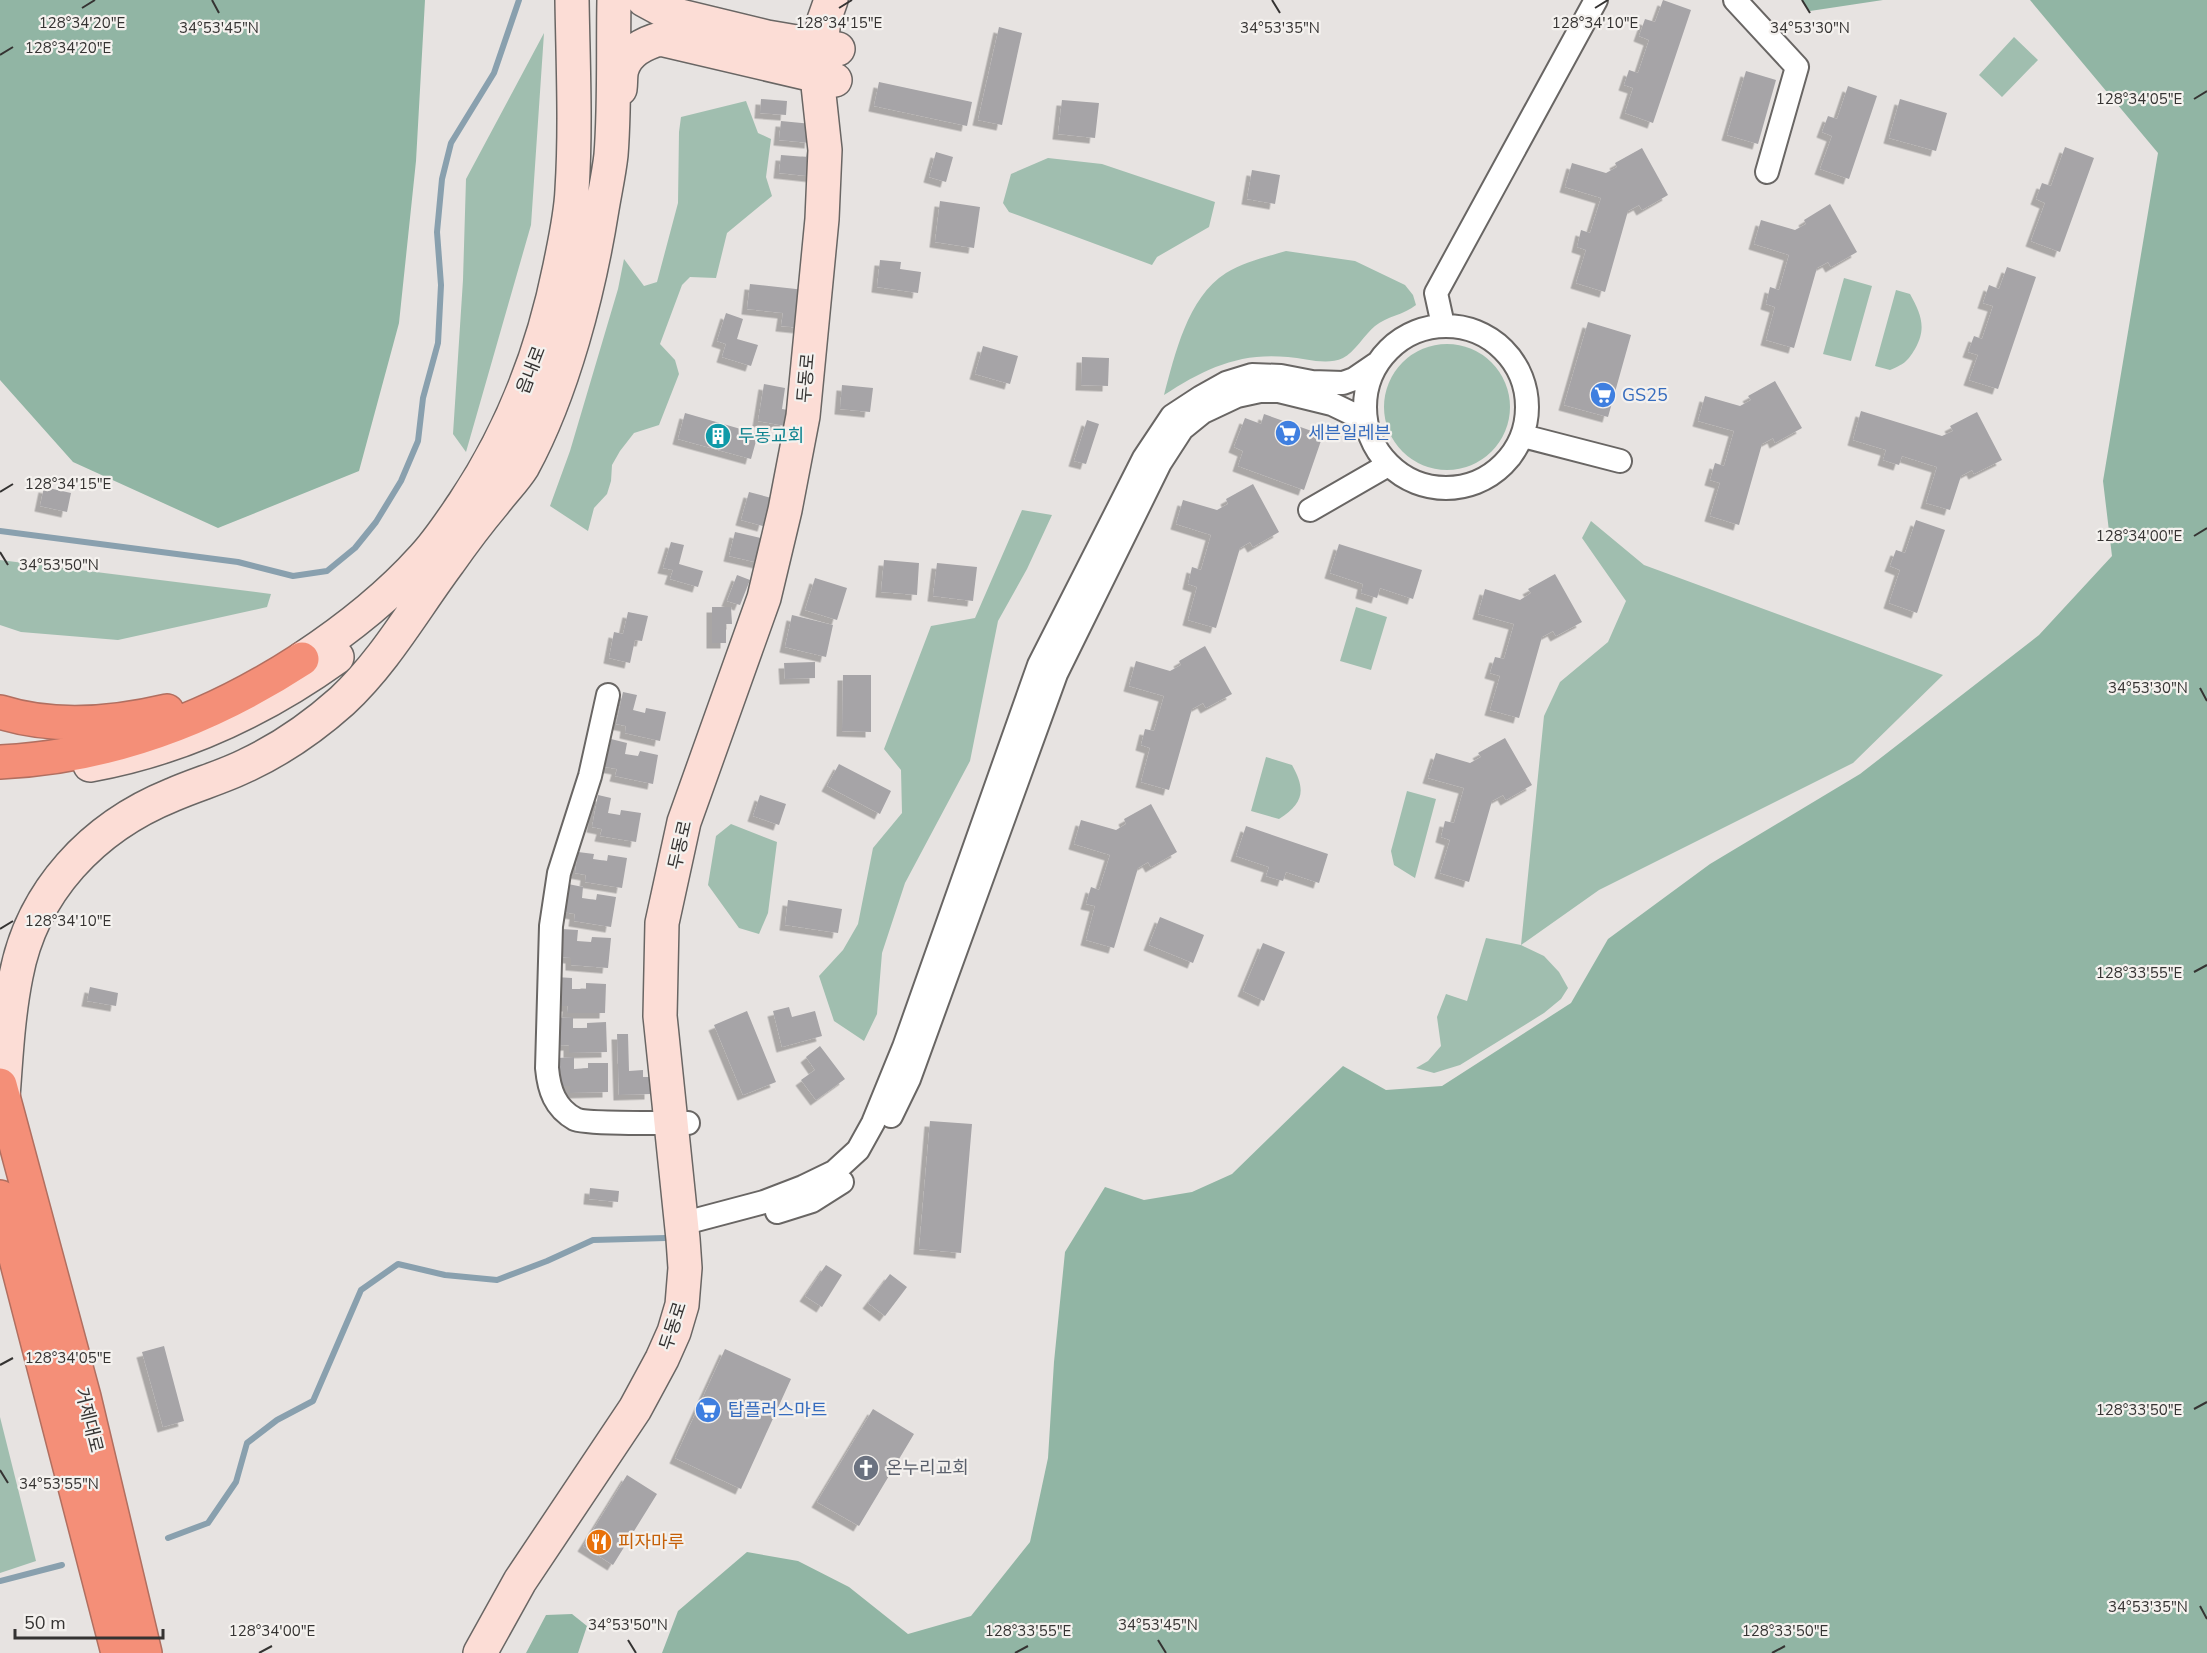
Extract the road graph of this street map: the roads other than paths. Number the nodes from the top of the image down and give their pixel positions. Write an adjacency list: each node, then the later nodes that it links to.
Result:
1 (572, 0): 17 (street, 읍내로)
2 (614, 0): 7 (street, 읍내로)
3 (644, 0): 6 (street)
4 (1596, 0): 9 (street)
5 (1735, 0): 8 (street)
6 (822, 48): 7 (street); 23 (street, 두동로)
7 (611, 156): 16 (street, 읍내로)
8 (1767, 172)
9 (1443, 325): 10 (street); 12 (street)
10 (1376, 364): 11 (street); 25 (street)
11 (1367, 428): 14 (street); 25 (street)
12 (1522, 436): 13 (street); 14 (street)
13 (1620, 461)
14 (1388, 465): 15 (street)
15 (1310, 510)
16 (448, 563): 21 (street); 22 (street)
17 (302, 659): 19 (highway); 20 (highway)
18 (608, 695): 23 (street)
19 (0, 712)
20 (0, 762)
21 (0, 776)
22 (2, 1091): 29 (highway, 거제대로)
23 (679, 1123): 25 (street, 두동로)
24 (0, 1197): 27 (highway, 거제대로)
25 (691, 1229): 30 (street, 두동로); 31 (street, 두동로)
26 (0, 1237): 27 (highway)
27 (20, 1275): 28 (highway, 거제대로)
28 (118, 1653)
29 (145, 1653)
30 (480, 1653)
31 (500, 1653)

